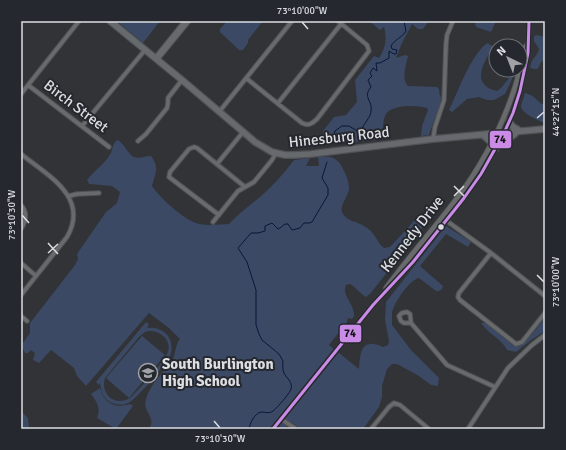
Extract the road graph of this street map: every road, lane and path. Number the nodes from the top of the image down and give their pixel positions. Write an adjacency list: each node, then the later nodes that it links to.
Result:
1 (79, 21): 16 (street)
2 (110, 21): 11 (main road, Hinesburg Road)
3 (185, 21): 12 (street)
4 (189, 21): 12 (street)
5 (292, 21): 13 (street)
6 (453, 21): 28 (street)
7 (529, 21): 9 (main road, Kennedy Drive)
8 (340, 22): 18 (street); 18 (street)
9 (528, 32): 10 (main road, Kennedy Drive); 20 (main road, Kennedy Drive)
10 (527, 38)
11 (145, 50): 12 (main road, Hinesburg Road); 21 (street)
12 (156, 59): 15 (main road, Hinesburg Road)
13 (246, 78): 18 (street); 19 (street)
14 (517, 78): 26 (main road, Kennedy Drive)
15 (182, 80): 19 (main road, Hinesburg Road); 29 (street)
16 (28, 85): 17 (street); 21 (street, Birch Street)
17 (21, 94)
18 (278, 103)
19 (219, 112): 24 (main road, Hinesburg Road)
20 (509, 121): 23 (main road); 25 (main road, Kennedy Drive)
21 (82, 126): 31 (street, Birch Street)
22 (545, 129): 23 (main road, Hinesburg Road)
23 (519, 131): 25 (main road, Hinesburg Road); 32 (main road)
24 (243, 132): 33 (main road, Hinesburg Road); 35 (street)
25 (504, 133): 26 (main road, Hinesburg Road); 32 (main road, Kennedy Drive)
26 (496, 134): 27 (main road, Hinesburg Road); 30 (main road, Kennedy Drive)
27 (483, 135): 28 (main road, Hinesburg Road); 30 (main road)
28 (433, 139): 33 (main road, Hinesburg Road)
29 (138, 141)
30 (492, 142): 41 (main road, Kennedy Drive)
31 (109, 146)
32 (496, 148): 42 (main road, Kennedy Drive)
33 (276, 153): 36 (street)
34 (21, 154): 38 (street)
35 (217, 164): 36 (street); 40 (street)
36 (245, 187): 40 (street)
37 (99, 193): 38 (street)
38 (69, 196): 47 (street)
39 (21, 205): 44 (street)
40 (219, 215): 43 (street)
41 (441, 216): 42 (street); 50 (main road, Kennedy Drive)
42 (446, 220): 45 (street); 50 (main road, Kennedy Drive)
43 (213, 222)
44 (21, 230)
45 (491, 253): 49 (street); 51 (street)
46 (21, 263): 47 (street)
47 (36, 276): 48 (street)
48 (21, 295)
49 (545, 296)
50 (373, 305): 57 (main road, Kennedy Drive)
51 (545, 313)
52 (21, 316): 53 (street)
53 (27, 321)
54 (411, 323): 56 (street)
55 (545, 335): 56 (street)
56 (495, 388): 62 (street)
57 (281, 419): 58 (main road, Kennedy Drive); 59 (street)
58 (273, 429)
59 (296, 429)
60 (371, 429): 61 (street)
61 (430, 429)
62 (468, 429)

